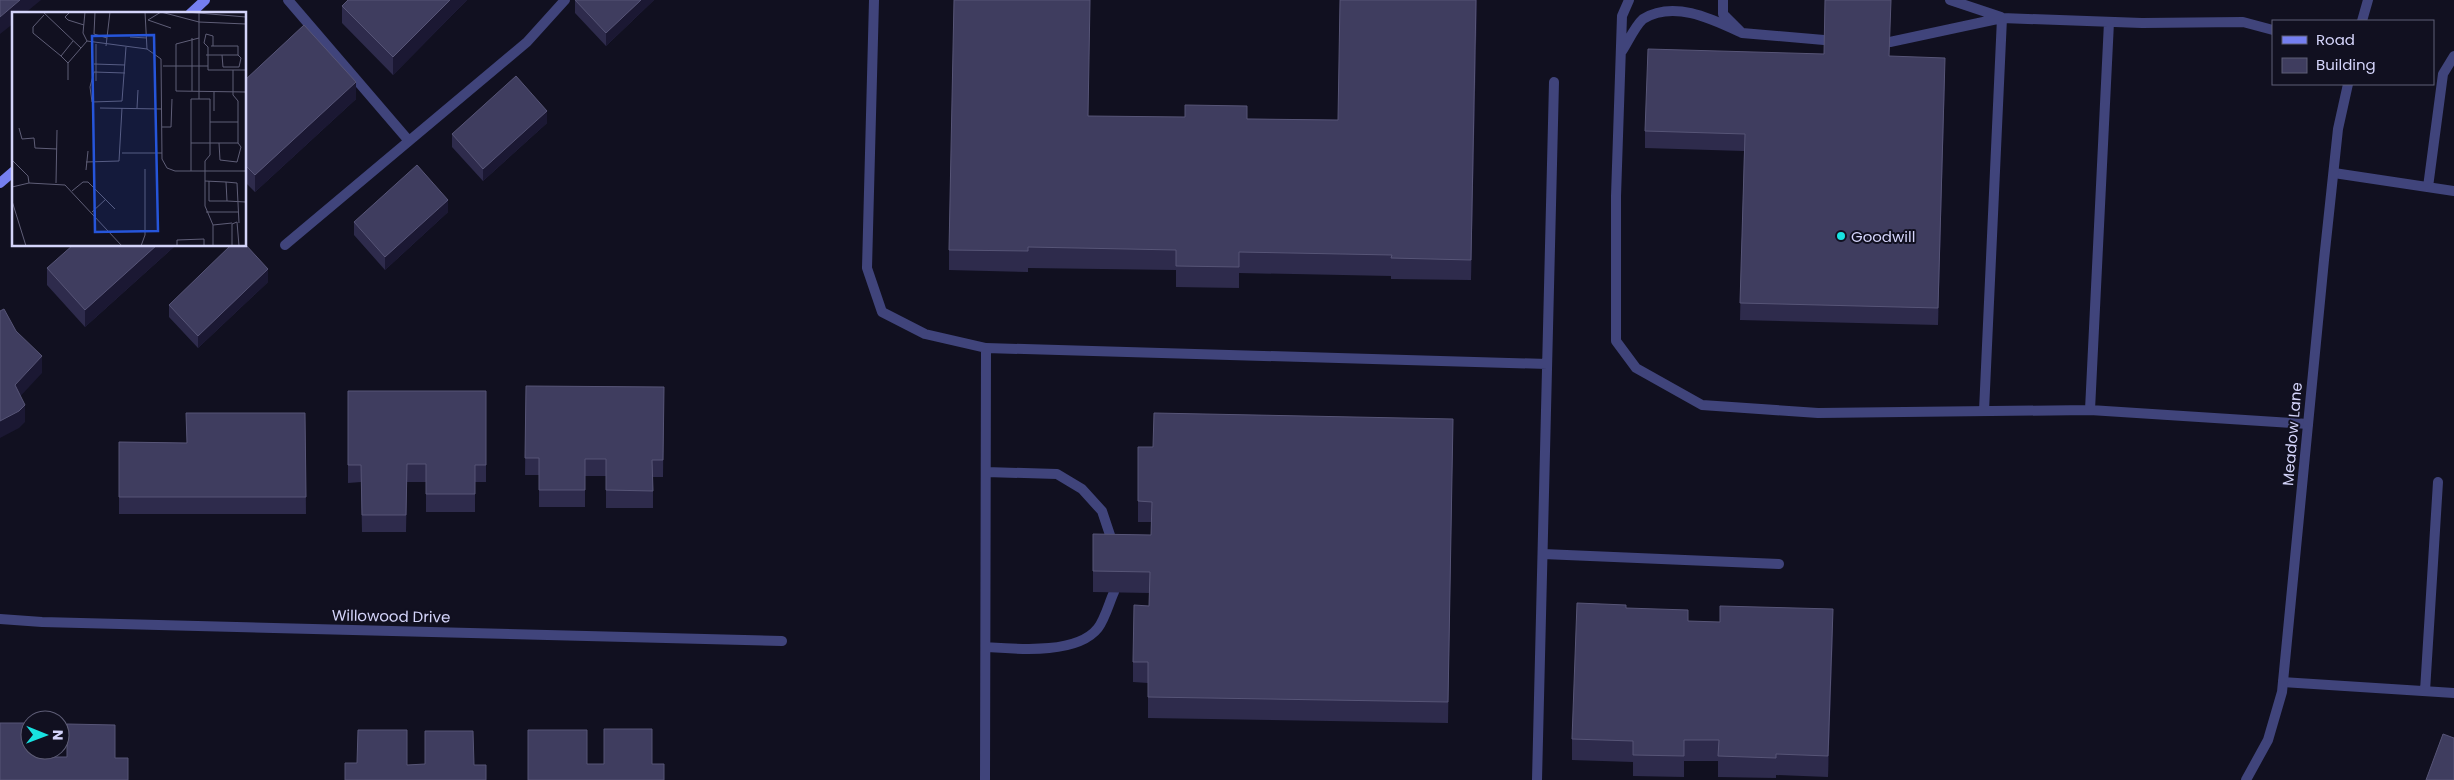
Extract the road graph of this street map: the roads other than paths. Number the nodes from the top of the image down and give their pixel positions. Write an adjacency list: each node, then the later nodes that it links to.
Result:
1 (205, 0): 9 (street)
2 (288, 0): 21 (street)
3 (565, 0): 21 (street)
4 (874, 0): 28 (street)
5 (1629, 0): 17 (street)
6 (1724, 0): 14 (street)
7 (1950, 0): 10 (street)
8 (2368, 0): 11 (street)
9 (192, 12)
10 (2002, 18): 12 (street); 16 (street); 31 (street)
11 (2362, 20)
12 (2109, 22): 13 (street); 30 (street)
13 (2272, 30)
14 (1742, 33): 15 (street); 17 (street)
15 (1824, 40)
16 (1890, 42)
17 (1621, 53): 31 (street)
18 (2454, 56): 25 (street)
19 (1554, 82): 29 (street)
20 (2348, 85): 23 (street, Meadow Lane)
21 (409, 141): 27 (street)
22 (12, 173): 24 (street)
23 (2334, 173): 25 (street); 32 (street, Meadow Lane)
24 (0, 183)
25 (2428, 187): 26 (street)
26 (2454, 191)
27 (285, 245)
28 (986, 348): 29 (street); 33 (street)
29 (1547, 364): 35 (street)
30 (2090, 410): 31 (street); 32 (street)
31 (1984, 411)
32 (2308, 424): 42 (street, Meadow Lane)
33 (986, 472): 36 (street); 41 (street)
34 (2438, 482): 43 (street)
35 (1543, 554): 37 (street); 46 (street)
36 (1116, 555)
37 (1779, 564)
38 (1114, 592): 41 (street)
39 (0, 619): 40 (street, Willowood Drive)
40 (782, 641)
41 (986, 647): 45 (street)
42 (2283, 682): 43 (street); 47 (street, Meadow Lane)
43 (2425, 691): 44 (street)
44 (2454, 693)
45 (985, 780)
46 (1537, 780)
47 (2246, 780)

